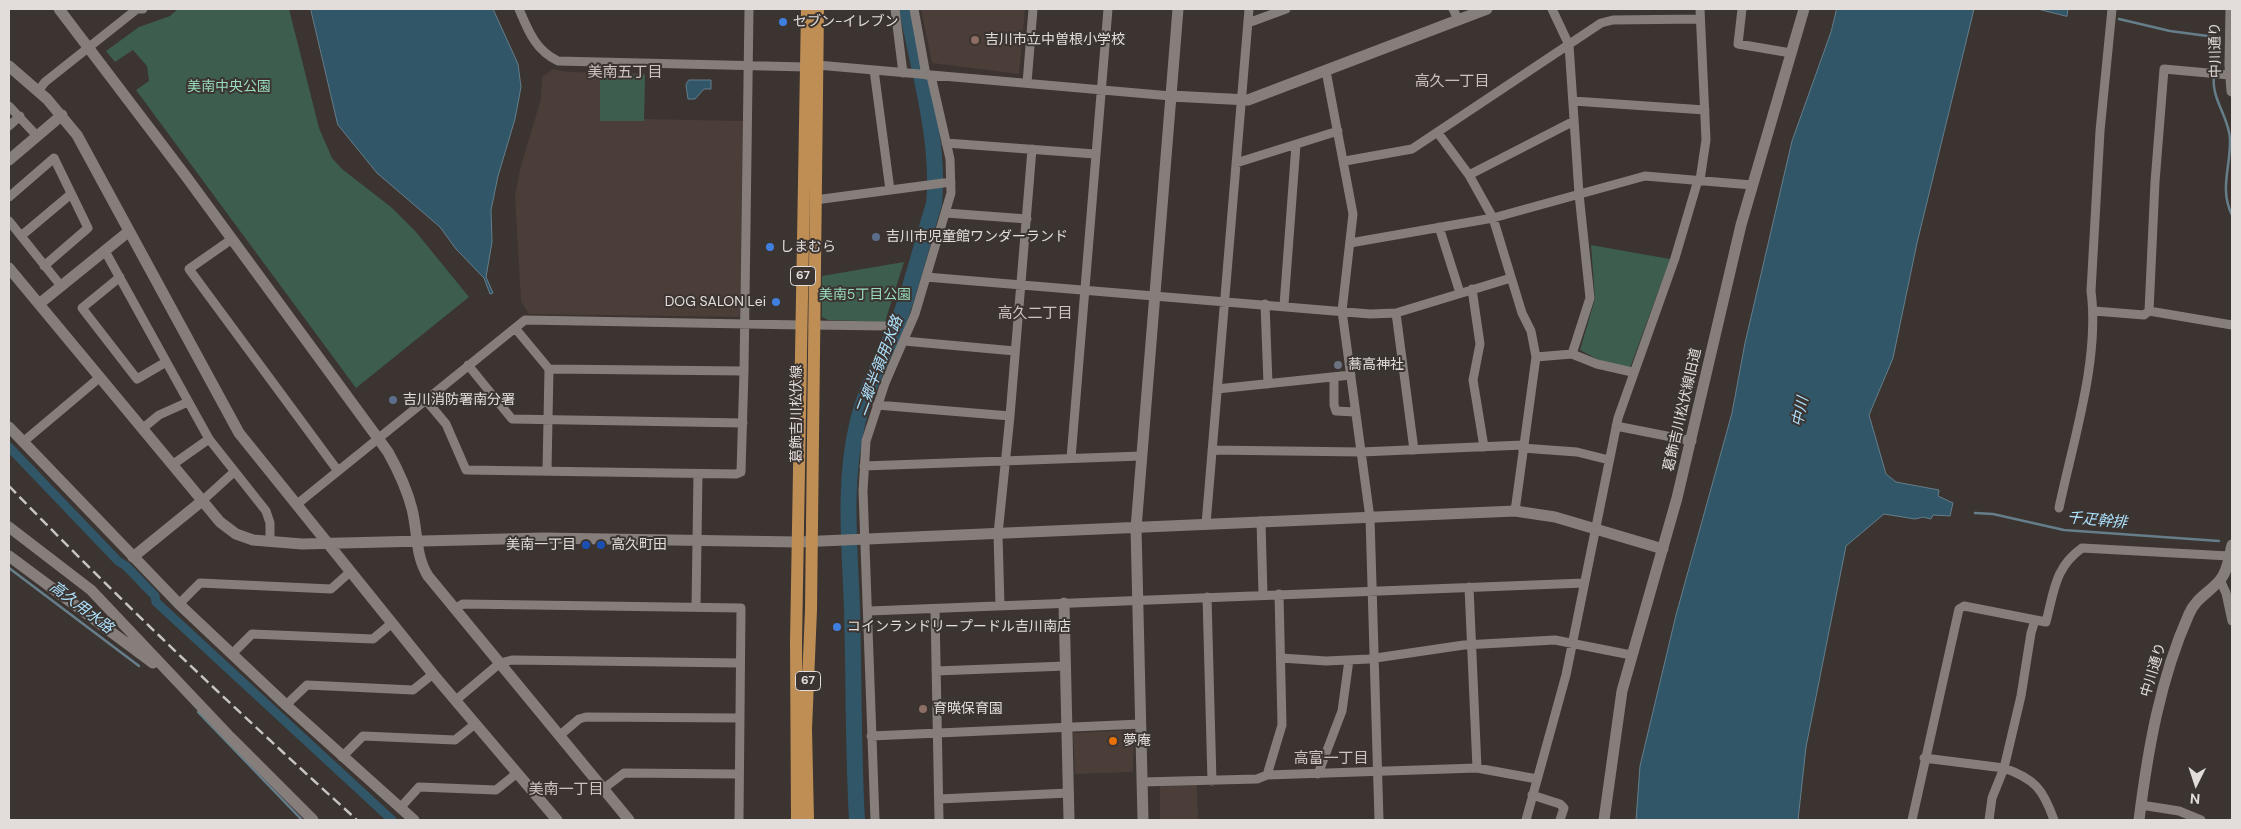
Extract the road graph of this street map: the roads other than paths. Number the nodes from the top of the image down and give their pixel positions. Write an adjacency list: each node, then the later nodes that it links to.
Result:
1 (59, 9): 26 (street)
2 (136, 9): 3 (street); 26 (street)
3 (143, 9)
4 (519, 9): 29 (street)
5 (749, 9): 29 (street)
6 (807, 9): 30 (main road, 葛飾吉川松伏線 / 67)
7 (818, 9): 30 (main road, 葛飾吉川松伏線 / 67)
8 (895, 9): 34 (street)
9 (914, 9): 35 (street)
10 (1033, 9): 36 (street)
11 (1108, 9): 37 (street)
12 (1178, 9): 40 (street)
13 (1249, 9): 24 (street)
14 (1286, 9): 24 (street)
15 (1487, 9): 22 (street)
16 (1552, 9): 25 (street)
17 (1700, 9): 23 (street)
18 (1742, 9): 27 (street)
19 (1804, 9): 27 (street, 葛飾吉川松伏線旧道)
20 (2112, 9): 94 (street)
21 (2231, 9): 32 (street, 中川通り)
22 (1456, 14): 33 (street)
23 (1700, 19): 25 (street); 44 (street)
24 (1248, 23): 41 (street)
25 (1569, 45): 42 (street); 50 (street)
26 (89, 47): 38 (street); 75 (street)
27 (1791, 53): 62 (street, 葛飾吉川松伏線旧道)
28 (9, 66): 38 (street)
29 (748, 66): 30 (street); 97 (street)
30 (812, 66): 31 (street); 67 (main road, 葛飾吉川松伏線 / 67); 98 (main road, 葛飾吉川松伏線 / 67)
31 (874, 70): 34 (street); 63 (street)
32 (2229, 70): 39 (street, 中川通り); 95 (street)
33 (1326, 71): 41 (street); 49 (street)
34 (907, 73): 35 (street)
35 (928, 75): 36 (street); 52 (street)
36 (1027, 83): 37 (street)
37 (1101, 89): 40 (street); 55 (street)
38 (38, 91): 45 (street)
39 (2232, 91)
40 (1171, 96): 41 (street); 88 (street)
41 (1242, 101): 58 (street)
42 (1573, 101): 44 (street); 47 (street)
43 (9, 106): 46 (street)
44 (1704, 110): 60 (street)
45 (62, 115): 51 (street); 73 (street)
46 (20, 116): 48 (street); 51 (street)
47 (1574, 121): 59 (street); 65 (street)
48 (9, 126)
49 (1338, 131): 53 (street); 57 (street)
50 (1438, 133): 57 (street); 59 (street)
51 (37, 136): 56 (street)
52 (946, 143): 54 (street); 61 (street)
53 (1296, 145): 58 (street); 92 (street)
54 (1032, 149): 55 (street); 70 (street)
55 (1095, 154): 86 (street)
56 (9, 160)
57 (1345, 161): 76 (street)
58 (1236, 164): 89 (street)
59 (1469, 175): 69 (street)
60 (1699, 180): 62 (street); 65 (street); 110 (street)
61 (951, 182): 63 (street); 68 (street)
62 (1752, 185): 128 (street, 葛飾吉川松伏線旧道)
63 (890, 190): 67 (street)
64 (72, 194): 66 (street); 74 (street); 78 (street)
65 (1579, 194): 69 (street); 104 (street)
66 (9, 197)
67 (815, 200): 98 (main road, 葛飾吉川松伏線 / 67)
68 (946, 212): 70 (street); 81 (street)
69 (1493, 218): 72 (street); 82 (street)
70 (1027, 219): 83 (street)
71 (9, 221): 74 (street)
72 (1438, 227): 76 (street); 87 (street)
73 (128, 232): 77 (street); 146 (street)
74 (20, 236): 78 (street)
75 (232, 239): 127 (street); 141 (street)
76 (1350, 243): 93 (street)
77 (105, 250): 80 (street); 84 (street)
78 (44, 266): 84 (street)
79 (9, 268): 90 (street)
80 (120, 277): 106 (street); 106 (street)
81 (926, 277): 83 (street); 102 (street)
82 (1511, 278): 85 (street); 105 (street)
83 (1022, 285): 86 (street); 103 (street)
84 (61, 286): 90 (street)
85 (1472, 289): 87 (street); 130 (street)
86 (1084, 290): 88 (street); 136 (street)
87 (1460, 293): 96 (street)
88 (1154, 296): 89 (street); 135 (street)
89 (1224, 302): 91 (street); 115 (street)
90 (39, 304): 113 (street)
91 (1265, 304): 92 (street); 114 (street)
92 (1284, 305): 93 (street)
93 (1342, 311): 96 (street); 111 (street)
94 (2094, 311): 95 (street); 147 (street)
95 (2149, 311): 99 (street)
96 (1396, 313): 133 (street)
97 (744, 323): 98 (street); 101 (street); 109 (street)
98 (807, 325): 100 (street); 161 (main road, 葛飾吉川松伏線 / 67); 162 (main road, 葛飾吉川松伏線 / 67)
99 (2232, 325)
100 (887, 326)
101 (515, 328): 107 (street); 108 (street)
102 (904, 341): 103 (street); 118 (street)
103 (1015, 351): 120 (street)
104 (1572, 354): 105 (street); 110 (street)
105 (1536, 357): 131 (street)
106 (166, 362): 117 (street)
107 (468, 365): 116 (street); 121 (street)
108 (549, 369): 109 (street); 121 (street)
109 (744, 371): 122 (street)
110 (1632, 372): 123 (street)
111 (1350, 375): 112 (street); 119 (street)
112 (1334, 377): 114 (street); 119 (street)
113 (99, 378): 125 (street); 129 (street)
114 (1268, 384): 115 (street)
115 (1217, 389): 132 (street)
116 (426, 399): 127 (street); 142 (street)
117 (188, 402): 125 (street); 126 (street)
118 (877, 405): 120 (street); 140 (street)
119 (1355, 412): 134 (street)
120 (1010, 416): 138 (street)
121 (548, 420): 122 (street); 142 (street)
122 (743, 423): 144 (street)
123 (1616, 426): 128 (street); 137 (street)
124 (9, 427): 129 (street)
125 (142, 429): 139 (street)
126 (209, 438): 139 (street); 143 (street)
127 (379, 438): 141 (street); 158 (street)
128 (1692, 441): 164 (street, 葛飾吉川松伏線旧道)
129 (23, 442): 168 (street)
130 (1484, 446): 131 (street); 133 (street)
131 (1523, 447): 137 (street); 148 (street)
132 (1212, 450): 134 (street); 151 (street)
133 (1414, 450): 134 (street)
134 (1361, 452): 149 (street)
135 (1141, 456): 136 (street); 153 (street)
136 (1071, 458): 138 (street)
137 (1608, 460): 154 (street)
138 (1006, 461): 140 (street); 155 (street)
139 (172, 465): 145 (street)
140 (864, 466): 157 (street)
141 (338, 471): 146 (street)
142 (547, 471): 144 (street)
143 (234, 472): 145 (street); 160 (street)
144 (698, 474): 159 (street)
145 (202, 501): 160 (street); 168 (street)
146 (296, 505): 163 (street)
147 (2059, 508)
148 (1515, 511): 149 (street); 154 (street)
149 (1370, 518): 150 (street); 173 (street)
150 (1261, 521): 151 (street); 175 (street)
151 (1206, 524): 153 (street)
152 (9, 527): 166 (street)
153 (1136, 528): 155 (street); 177 (street)
154 (1595, 528): 164 (street); 171 (street)
155 (998, 534): 157 (street); 180 (street)
156 (9, 537): 166 (street)
157 (863, 540): 162 (street); 184 (street)
158 (416, 541): 159 (street); 163 (street); 182 (street)
159 (697, 541): 161 (street); 181 (street)
160 (270, 542): 163 (street)
161 (798, 542): 162 (street); 233 (main road, 葛飾吉川松伏線 / 67)
162 (811, 542): 234 (main road, 葛飾吉川松伏線 / 67)
163 (329, 544): 169 (street)
164 (1663, 549): 191 (street, 葛飾吉川松伏線旧道)
165 (2231, 550): 170 (street, 中川通り); 185 (street)
166 (44, 553): 200 (street)
167 (9, 556): 200 (street)
168 (133, 557): 179 (street)
169 (350, 572): 179 (street); 187 (street)
170 (2220, 580): 186 (street); 226 (street, 中川通り)
171 (1584, 583): 172 (street); 188 (street)
172 (1470, 587): 173 (street); 189 (street)
173 (1373, 591): 174 (street); 193 (street)
174 (1279, 594): 175 (street); 192 (street)
175 (1263, 595): 176 (street)
176 (1207, 597): 177 (street); 220 (street)
177 (1137, 600): 178 (street); 205 (street)
178 (1064, 603): 180 (street); 197 (street)
179 (180, 604): 190 (street)
180 (1000, 606): 183 (street)
181 (696, 607): 182 (street); 196 (street)
182 (454, 609): 195 (street)
183 (935, 609): 184 (street); 198 (street)
184 (869, 611): 209 (street)
185 (2035, 620): 211 (street); 213 (street)
186 (2232, 620)
187 (392, 623): 190 (street); 199 (street)
188 (1572, 643): 189 (street); 191 (street); 219 (street)
189 (1472, 644): 193 (street); 212 (street)
190 (232, 654): 202 (street)
191 (1631, 655): 242 (street, 葛飾吉川松伏線旧道)
192 (1281, 658): 194 (street); 218 (street)
193 (1375, 658): 194 (street); 214 (street)
194 (1349, 660): 217 (street)
195 (500, 663): 196 (street); 201 (street); 208 (street)
196 (740, 663): 203 (street)
197 (1066, 666): 198 (street); 206 (street)
198 (936, 671): 207 (street)
199 (433, 674): 201 (street); 202 (street)
200 (178, 682): 228 (street)
201 (456, 700): 204 (street)
202 (286, 705): 210 (street)
203 (738, 718): 208 (street); 216 (street)
204 (475, 724): 210 (street); 215 (street)
205 (1141, 724): 206 (street); 221 (street)
206 (1067, 727): 207 (street); 223 (street)
207 (937, 733): 209 (street); 225 (street)
208 (560, 736): 222 (street)
209 (871, 736): 235 (street)
210 (342, 757): 227 (street)
211 (1924, 758): 213 (street); 243 (street)
212 (1478, 768): 214 (street); 219 (street)
213 (2004, 768): 244 (street); 245 (street)
214 (1377, 771): 217 (street); 239 (street)
215 (516, 774): 227 (street); 230 (street)
216 (739, 774): 222 (street); 232 (street)
217 (1318, 774): 218 (street)
218 (1267, 775): 220 (street)
219 (1536, 779): 224 (street)
220 (1212, 781): 221 (street)
221 (1142, 782): 238 (street)
222 (603, 789): 231 (street)
223 (1069, 793): 225 (street); 237 (street)
224 (1532, 795): 240 (street); 241 (street)
225 (939, 799): 236 (street)
226 (2141, 805): 246 (street, 中川通り); 247 (street)
227 (400, 808): 229 (street)
228 (312, 820)
229 (414, 820)
230 (557, 820)
231 (629, 820)
232 (739, 820)
233 (797, 820)
234 (808, 820)
235 (875, 820)
236 (940, 820)
237 (1069, 820)
238 (1143, 820)
239 (1379, 820)
240 (1526, 820)
241 (1560, 820)
242 (1604, 820)
243 (1912, 820)
244 (1989, 820)
245 (2054, 820)
246 (2138, 820)
247 (2201, 820)

